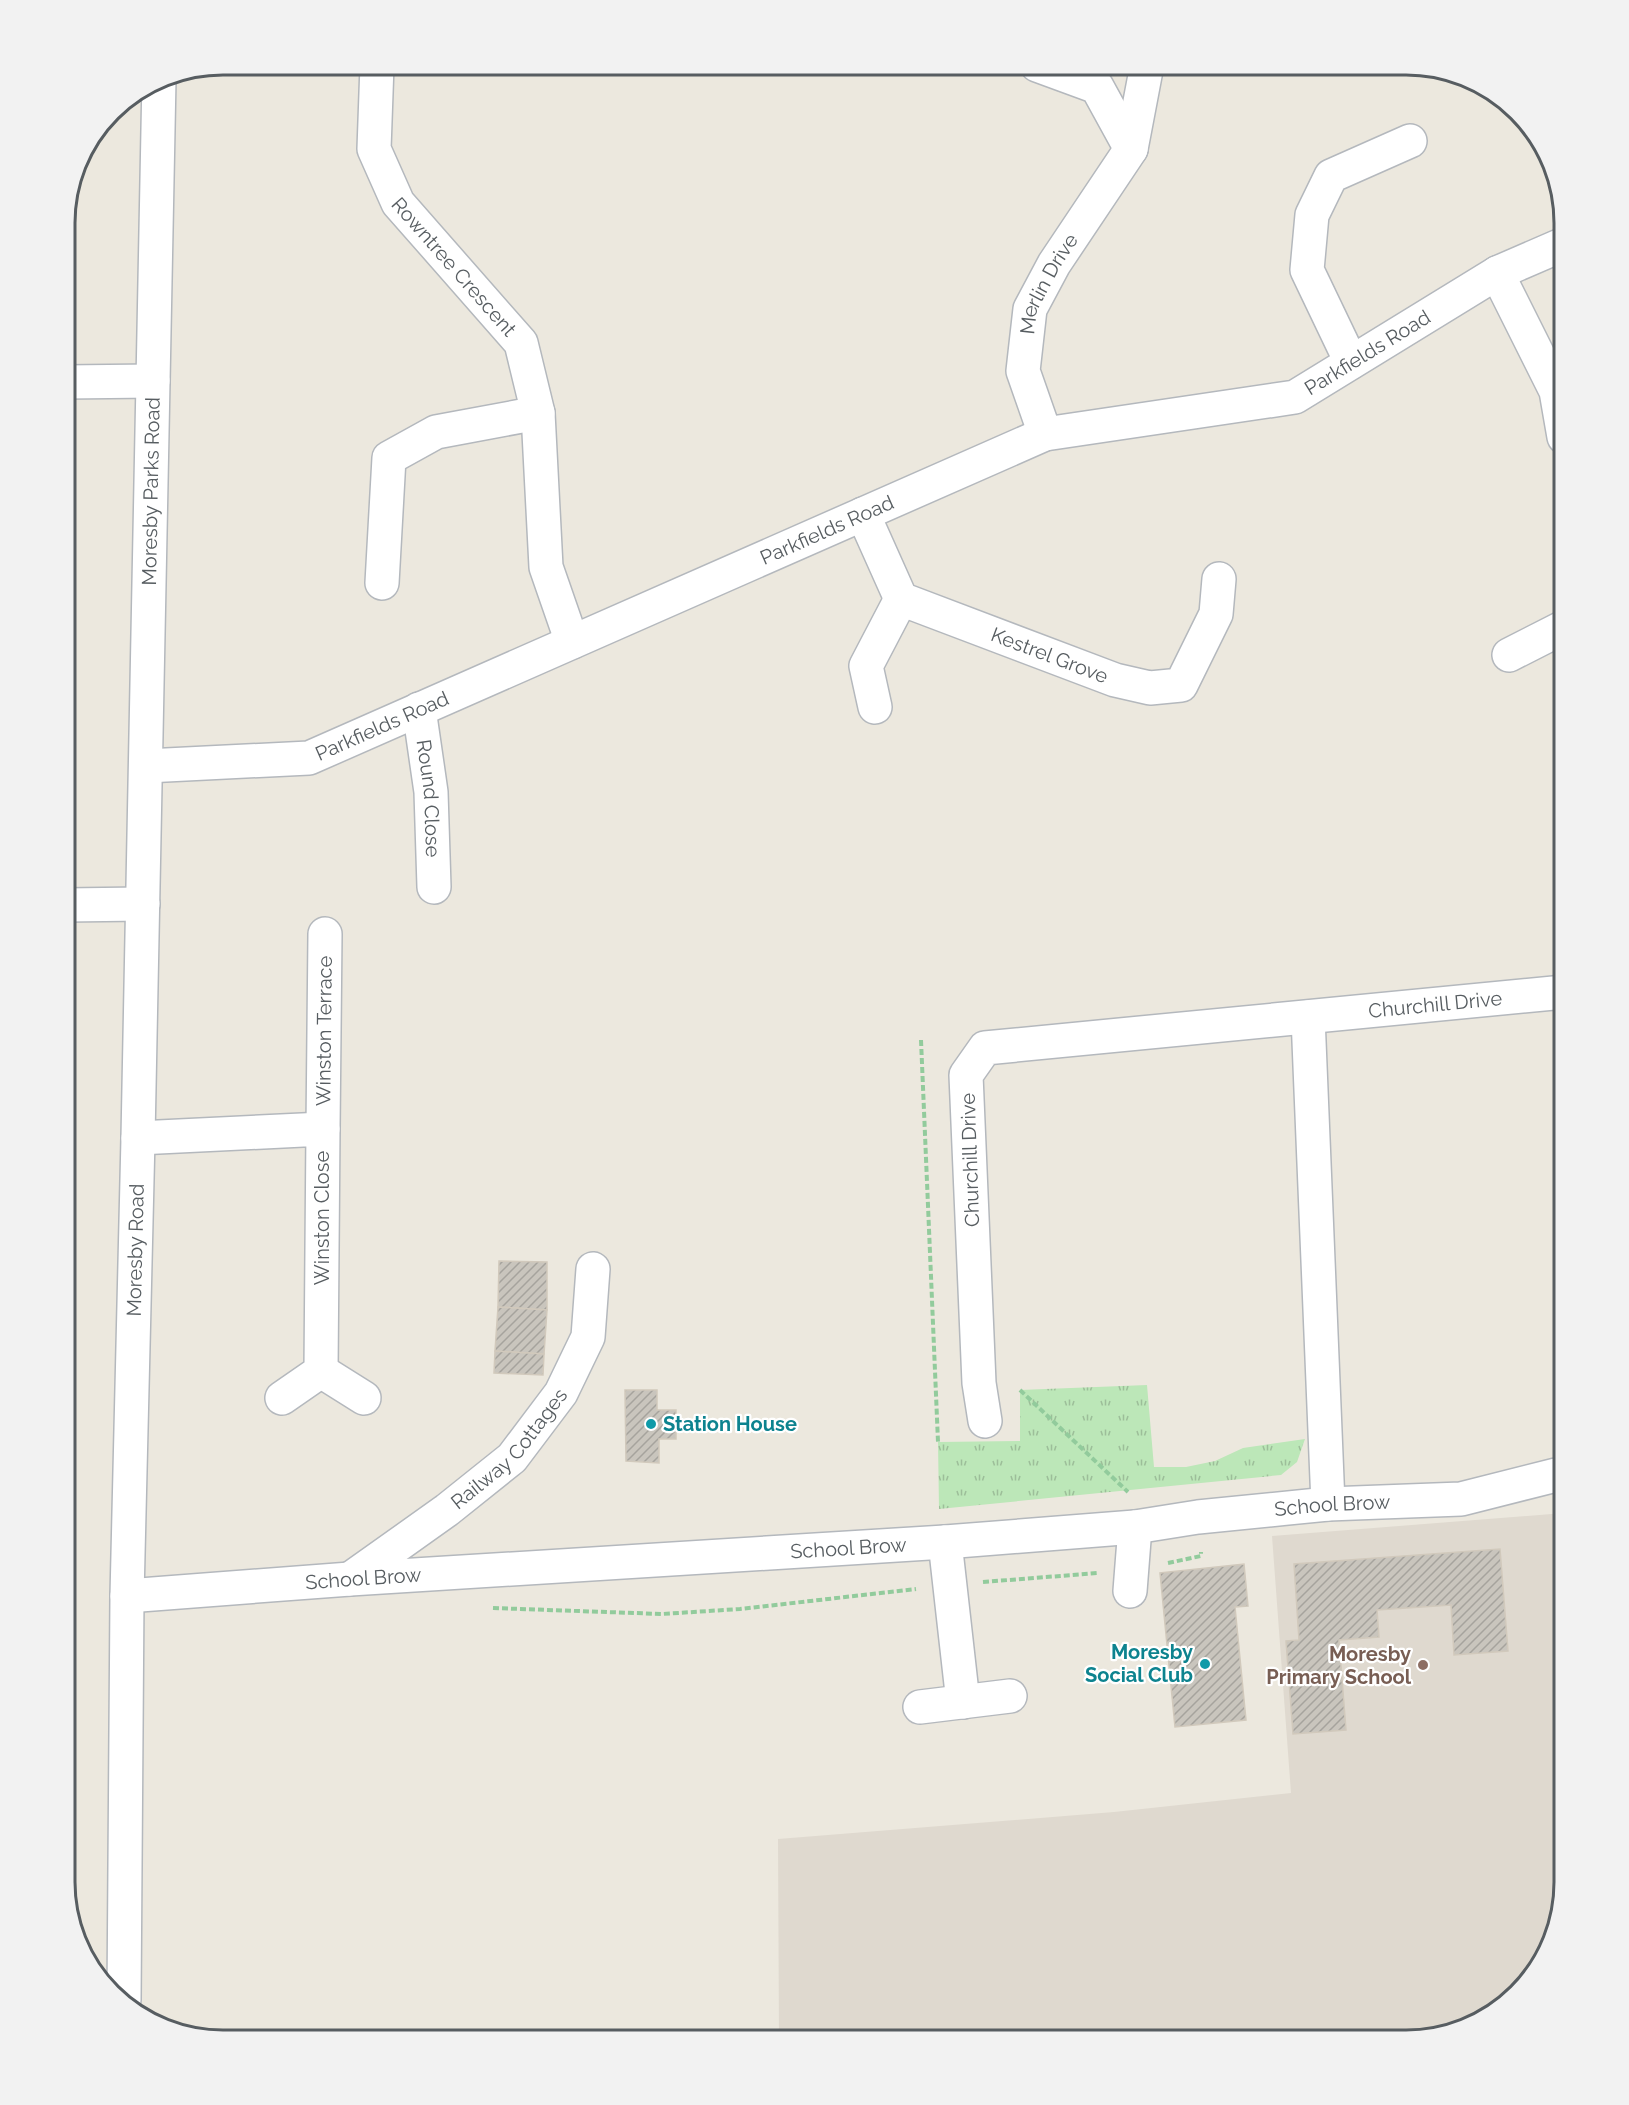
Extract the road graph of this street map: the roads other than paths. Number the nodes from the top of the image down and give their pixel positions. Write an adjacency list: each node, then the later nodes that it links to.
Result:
1 (377, 75): 13 (street, Rowntree Crescent)
2 (1064, 75): 6 (street)
3 (1146, 75): 6 (street, Merlin Drive)
4 (159, 89): 10 (street, Moresby Parks Road)
5 (1410, 141): 9 (street)
6 (1131, 149): 14 (street, Merlin Drive)
7 (1554, 248): 8 (street, Parkfields Road)
8 (1497, 273): 9 (street, Parkfields Road); 12 (street)
9 (1351, 362): 14 (street, Parkfields Road)
10 (153, 381): 11 (street); 24 (street, Moresby Parks Road)
11 (75, 382)
12 (1554, 387)
13 (538, 413): 17 (street); 20 (street, Rowntree Crescent)
14 (1045, 434): 15 (street, Parkfields Road)
15 (863, 514): 18 (street); 20 (street, Parkfields Road)
16 (1219, 579): 18 (street, Kestrel Grove)
17 (382, 583)
18 (901, 599): 22 (street)
19 (1554, 632): 21 (street)
20 (572, 642): 23 (street, Parkfields Road)
21 (1509, 655)
22 (875, 707)
23 (419, 709): 24 (street, Parkfields Road); 25 (street, Round Close)
24 (146, 766): 26 (street, Moresby Parks Road)
25 (434, 887)
26 (143, 903): 27 (street); 32 (street, Moresby Road)
27 (75, 905)
28 (325, 934): 31 (street, Winston Terrace)
29 (1554, 993): 30 (street, Churchill Drive)
30 (1308, 1017): 37 (street, Churchill Drive); 39 (street)
31 (323, 1129): 32 (street, Winston Close); 34 (street, Winston Close)
32 (138, 1138): 44 (street, Moresby Road)
33 (593, 1269): 42 (street, Railway Cottages)
34 (321, 1371): 35 (street); 36 (street)
35 (282, 1398)
36 (364, 1398)
37 (986, 1421)
38 (1554, 1476): 39 (street, School Brow)
39 (1328, 1504): 40 (street, School Brow)
40 (1148, 1525): 41 (street, School Brow); 43 (street)
41 (945, 1542): 42 (street, School Brow); 46 (street)
42 (350, 1579): 44 (street, School Brow)
43 (1130, 1581)
44 (127, 1596): 48 (street, Moresby Road)
45 (1010, 1696): 46 (street)
46 (963, 1702): 47 (street)
47 (920, 1707)
48 (123, 1991)

